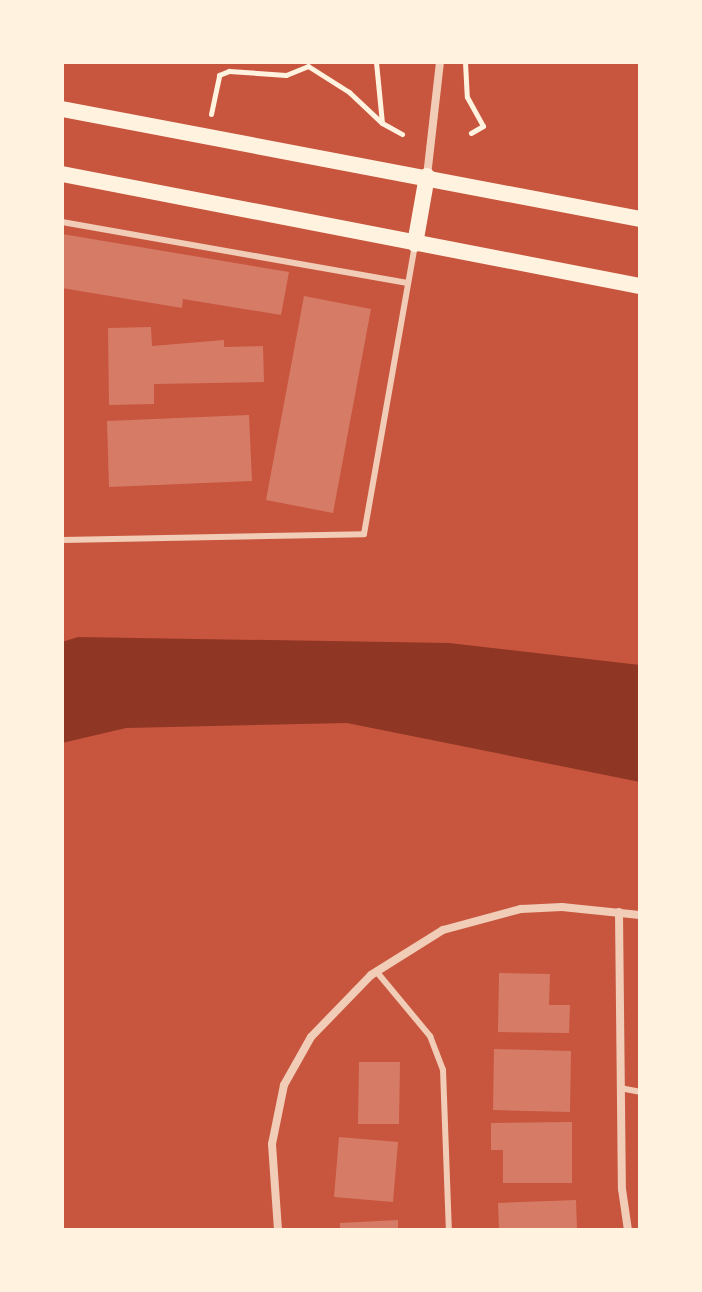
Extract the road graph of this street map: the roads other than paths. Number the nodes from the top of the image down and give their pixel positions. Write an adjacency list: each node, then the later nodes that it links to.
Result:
1 (440, 62): 4 (street)
2 (62, 109): 4 (main road)
3 (62, 174): 7 (main road)
4 (427, 176): 5 (main road); 7 (main road)
5 (640, 219)
6 (62, 222): 8 (lane)
7 (415, 244): 8 (lane); 9 (main road)
8 (408, 283): 10 (lane)
9 (640, 286)
10 (62, 540)
11 (619, 912): 12 (street); 13 (street); 14 (street)
12 (640, 915)
13 (376, 971): 16 (street); 17 (lane)
14 (620, 1088): 15 (lane); 18 (street)
15 (640, 1092)
16 (278, 1230)
17 (449, 1230)
18 (628, 1230)

